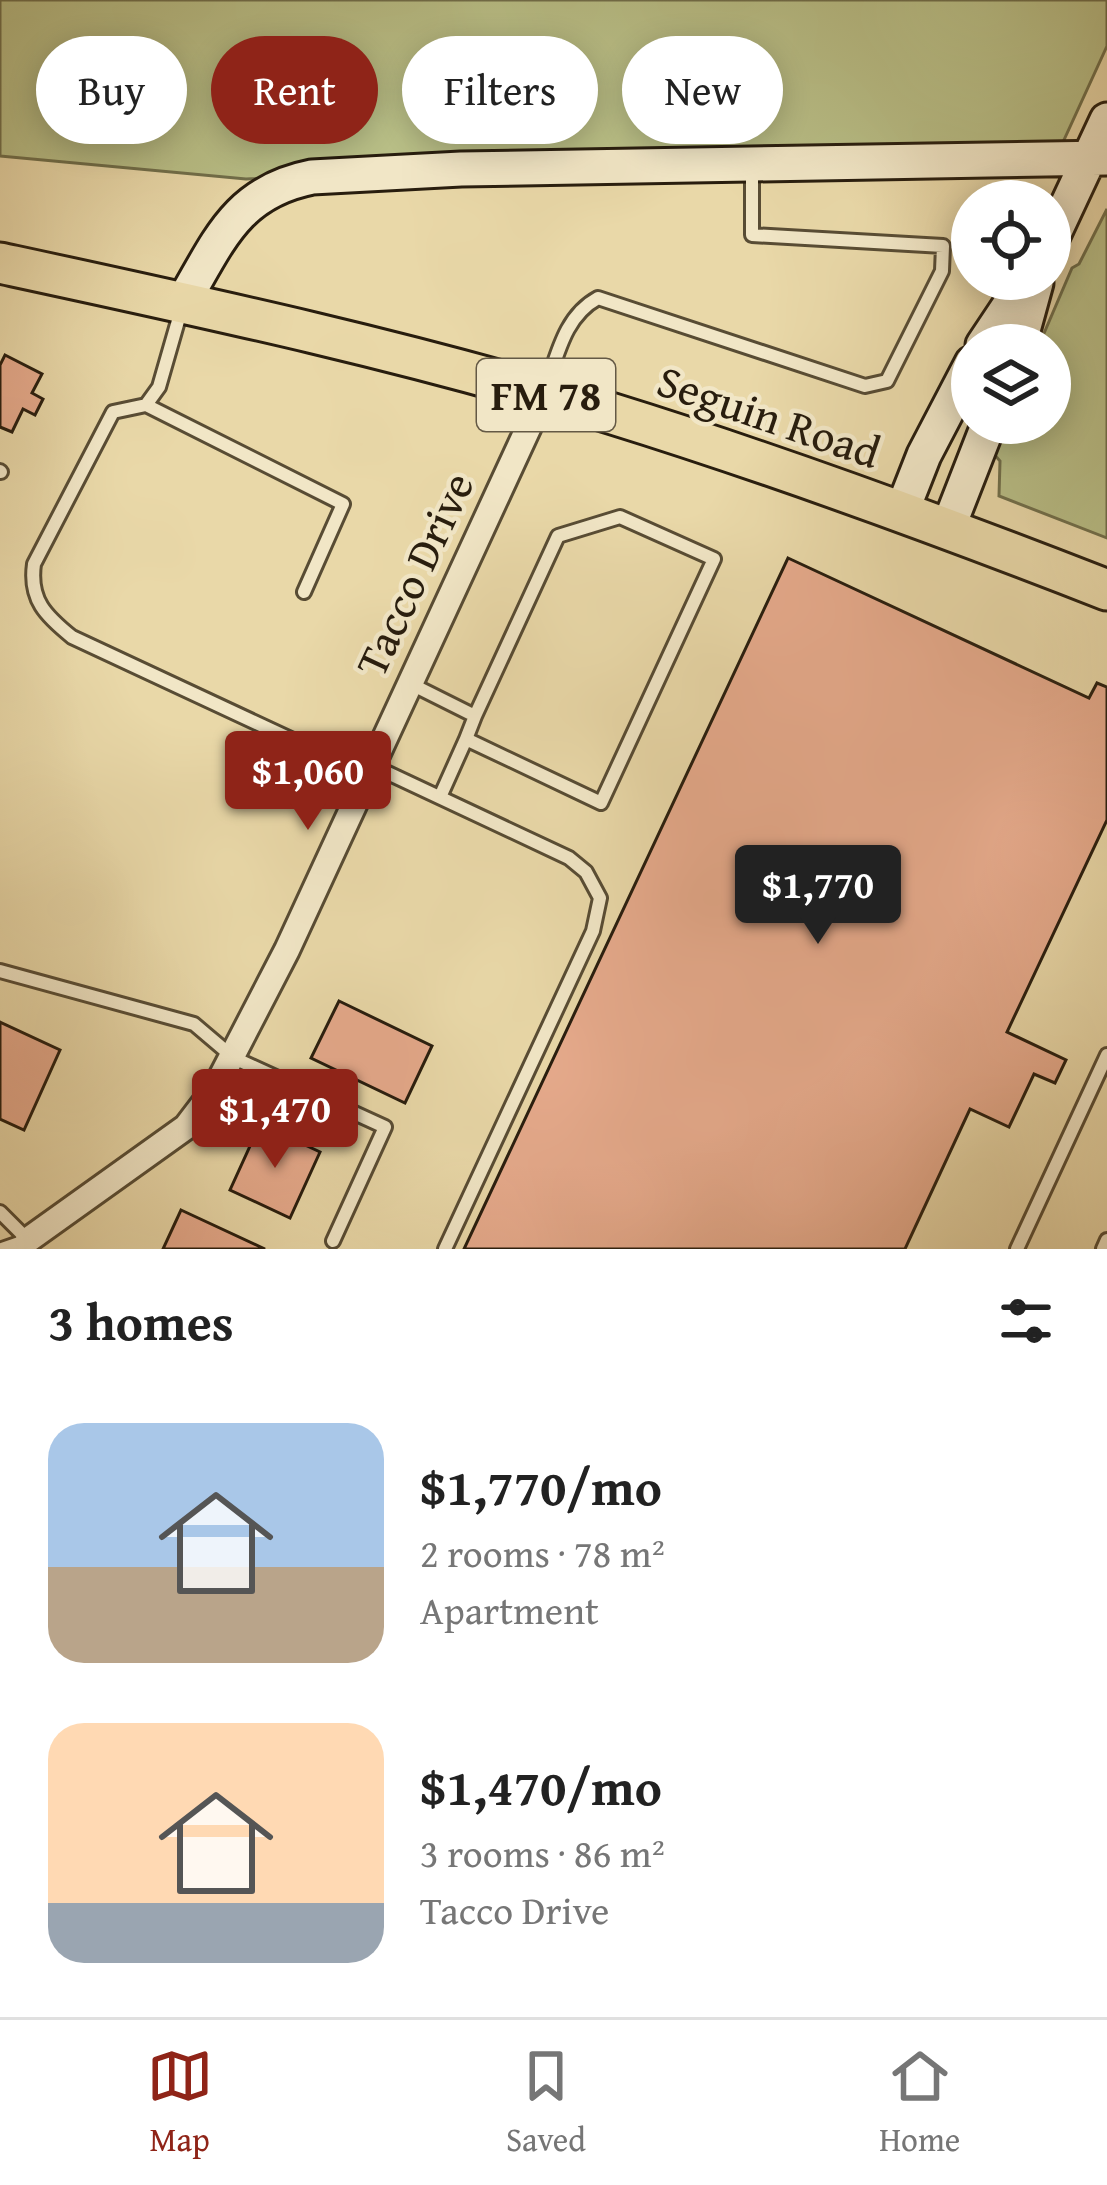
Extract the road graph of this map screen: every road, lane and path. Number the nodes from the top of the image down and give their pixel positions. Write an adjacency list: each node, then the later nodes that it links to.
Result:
1 (1107, 120): 2 (street)
2 (1098, 158): 3 (street); 4 (street)
3 (752, 164): 6 (street); 7 (lane)
4 (1071, 205)
5 (0, 262): 6 (main road, Seguin Road / FM 78)
6 (183, 302): 7 (main road, Seguin Road / FM 78); 9 (lane)
7 (544, 394): 11 (main road, Seguin Road / FM 78); 15 (street, Tacco Drive)
8 (951, 403): 11 (street)
9 (146, 404): 14 (lane); 18 (lane)
10 (981, 444): 12 (street)
11 (902, 511): 12 (main road, Seguin Road / FM 78)
12 (948, 528): 13 (main road, Seguin Road / FM 78)
13 (1107, 590)
14 (304, 592)
15 (410, 683): 16 (lane); 18 (street, Tacco Drive)
16 (475, 716): 17 (lane); 17 (lane)
17 (466, 739): 19 (lane)
18 (370, 770): 19 (lane); 22 (street, Tacco Drive)
19 (440, 796): 28 (lane)
20 (0, 971): 22 (lane)
21 (1107, 1055): 29 (lane)
22 (234, 1058): 24 (street, Tacco Drive); 26 (lane)
23 (0, 1212): 24 (lane)
24 (28, 1240): 27 (lane)
25 (1107, 1240): 30 (lane)
26 (333, 1241)
27 (2, 1249)
28 (445, 1249)
29 (1017, 1249)
30 (1103, 1249)

